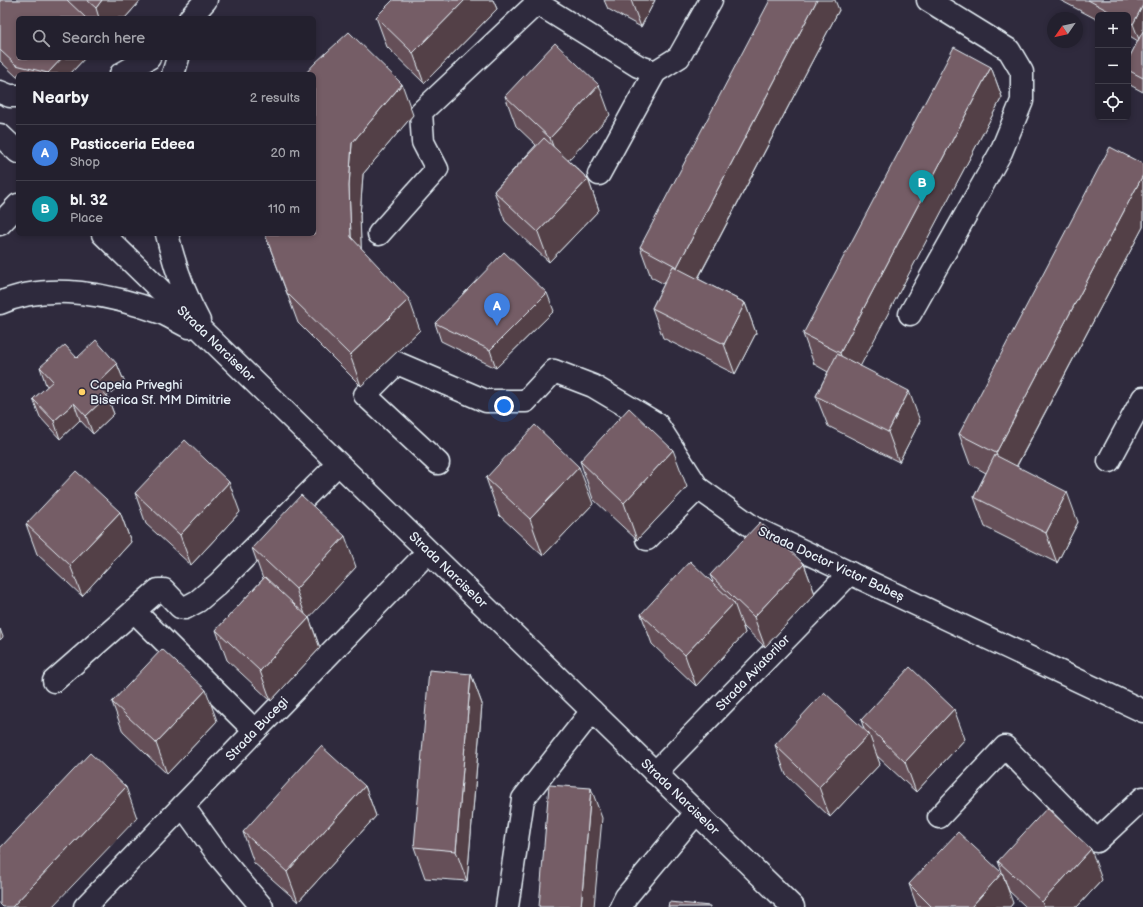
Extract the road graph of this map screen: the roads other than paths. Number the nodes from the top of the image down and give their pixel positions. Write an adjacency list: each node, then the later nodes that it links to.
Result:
1 (206, 0): 5 (street)
2 (711, 0): 12 (street)
3 (928, 0): 24 (street)
4 (537, 2): 12 (street); 20 (street)
5 (192, 16)
6 (146, 60): 9 (street)
7 (151, 60): 10 (street)
8 (177, 60): 11 (street)
9 (124, 72)
10 (140, 72)
11 (174, 72)
12 (655, 72): 17 (street)
13 (0, 92): 14 (street)
14 (16, 96)
15 (0, 135): 16 (street)
16 (16, 150)
17 (599, 174)
18 (16, 207): 19 (street)
19 (0, 224)
20 (379, 234)
21 (105, 236): 25 (street, Strada Narciselor)
22 (167, 236): 25 (street)
23 (0, 304): 25 (street)
24 (910, 314)
25 (210, 339): 29 (street, Strada Narciselor)
26 (1143, 398): 27 (street)
27 (1109, 461)
28 (438, 463): 30 (street, Strada Doctor Victor Babeș)
29 (338, 464): 32 (street, Strada Narciselor); 34 (street)
30 (698, 488): 31 (street); 33 (street, Strada Doctor Victor Babeș)
31 (647, 539)
32 (428, 552): 36 (street, Strada Narciselor); 38 (street, Strada Bucegi)
33 (850, 573): 37 (street, Strada Doctor Victor Babeș); 39 (street, Strada Aviatorilor)
34 (134, 611): 35 (street); 38 (street)
35 (54, 681)
36 (592, 711): 39 (street, Strada Narciselor); 46 (street)
37 (1143, 711)
38 (255, 731): 41 (street, Strada Bucegi)
39 (655, 773): 42 (street, Strada Narciselor)
40 (1143, 798): 43 (street)
41 (183, 806): 44 (street, Strada Bucegi); 45 (street)
42 (696, 813): 47 (street); 48 (street, Strada Narciselor)
43 (939, 817)
44 (85, 907)
45 (262, 907)
46 (507, 907)
47 (621, 907)
48 (793, 907)

